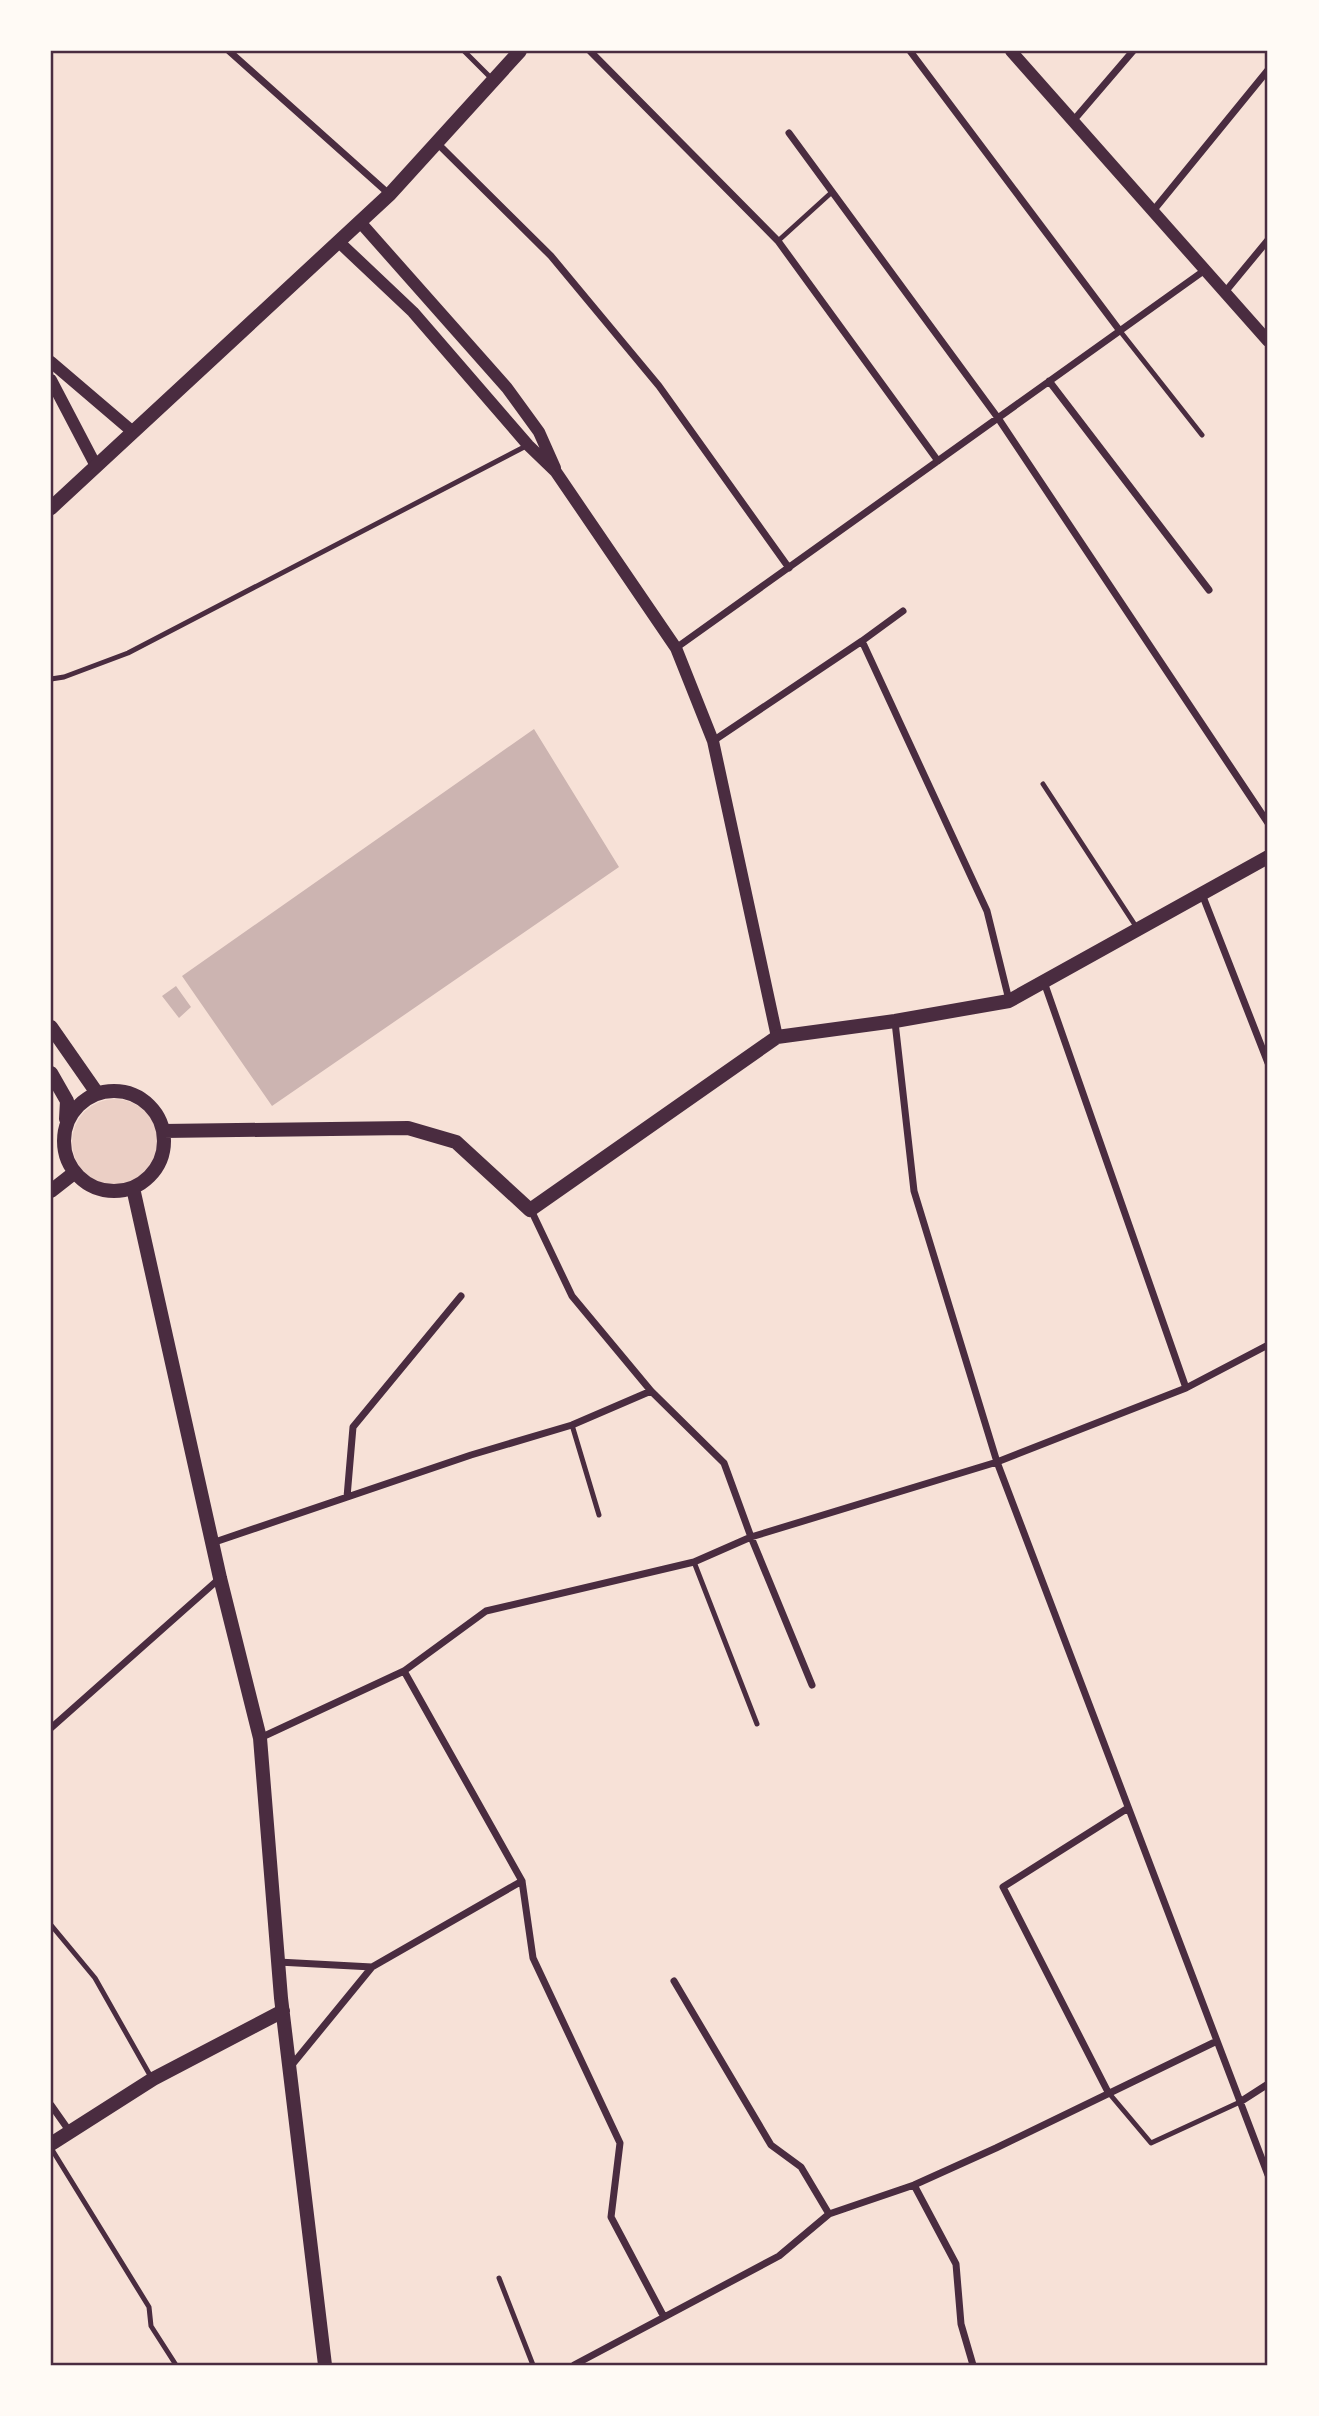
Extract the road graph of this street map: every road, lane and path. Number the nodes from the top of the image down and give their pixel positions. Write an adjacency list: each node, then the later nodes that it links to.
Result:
1 (229, 51): 14 (street)
2 (464, 51): 9 (lane)
3 (520, 51): 9 (main road)
4 (590, 51): 18 (street)
5 (910, 51): 22 (street)
6 (1011, 51): 10 (street)
7 (1133, 51): 10 (street)
8 (1268, 70): 15 (street)
9 (493, 80): 12 (main road)
10 (1073, 121): 15 (street)
11 (789, 133): 13 (street)
12 (437, 143): 14 (main road); 35 (street)
13 (832, 192): 18 (lane); 27 (street)
14 (390, 194): 16 (main road)
15 (1153, 211): 20 (street)
16 (360, 222): 19 (main road); 33 (street)
17 (1268, 240): 21 (street)
18 (779, 241): 31 (street)
19 (340, 243): 28 (main road); 30 (street)
20 (1205, 270): 21 (street); 22 (street)
21 (1224, 292): 23 (street)
22 (1120, 331): 26 (street); 29 (lane)
23 (1268, 341)
24 (51, 362): 28 (street)
25 (51, 380): 32 (street)
26 (1049, 381): 27 (street); 36 (street)
27 (998, 418): 31 (street); 43 (street)
28 (133, 432): 32 (main road)
29 (1202, 435)
30 (528, 445): 33 (street); 40 (lane)
31 (938, 461): 35 (street)
32 (96, 467): 34 (main road)
33 (556, 472): 39 (street)
34 (51, 508)
35 (789, 568): 39 (street)
36 (1209, 590)
37 (903, 611): 38 (street)
38 (862, 641): 41 (street); 48 (street)
39 (676, 648): 41 (street)
40 (51, 679)
41 (713, 741): 51 (street)
42 (1043, 784): 46 (lane)
43 (1268, 823)
44 (1268, 857): 45 (main road)
45 (1202, 894): 46 (main road); 52 (street)
46 (1138, 929): 47 (main road)
47 (1043, 982): 48 (main road); 63 (street)
48 (1009, 1001): 49 (main road)
49 (895, 1021): 51 (main road); 66 (street)
50 (51, 1027): 54 (main road)
51 (777, 1037): 60 (main road)
52 (1268, 1063)
53 (51, 1073): 55 (main road)
54 (97, 1093): 55 (main road); 56 (main road)
55 (65, 1127): 57 (main road)
56 (163, 1131): 58 (main road); 60 (main road)
57 (74, 1173): 58 (main road); 59 (main road)
58 (133, 1188): 70 (main road)
59 (51, 1191)
60 (530, 1209): 64 (street)
61 (461, 1296): 67 (street)
62 (1268, 1346): 63 (street)
63 (1186, 1388): 66 (street)
64 (651, 1391): 65 (street); 69 (street)
65 (572, 1425): 67 (street); 68 (lane)
66 (997, 1462): 69 (street); 78 (street)
67 (347, 1497): 70 (street)
68 (599, 1515)
69 (751, 1537): 71 (street); 74 (street)
70 (212, 1543): 72 (main road)
71 (694, 1562): 73 (street); 75 (lane)
72 (220, 1578): 76 (street); 77 (main road)
73 (404, 1671): 77 (street); 79 (street)
74 (812, 1685)
75 (757, 1724)
76 (51, 1728)
77 (260, 1738): 81 (main road)
78 (1128, 1808): 85 (street); 89 (street)
79 (522, 1881): 82 (street); 98 (street)
80 (51, 1925): 87 (lane)
81 (278, 1962): 82 (street); 84 (main road)
82 (372, 1967): 86 (street)
83 (674, 1981): 96 (street)
84 (283, 2011): 86 (main road); 87 (main road)
85 (1217, 2041): 89 (street); 90 (street)
86 (290, 2067): 100 (main road)
87 (153, 2079): 92 (main road)
88 (1268, 2084): 90 (street)
89 (1108, 2092): 90 (lane); 95 (street)
90 (1240, 2102): 94 (street)
91 (51, 2105): 92 (street)
92 (70, 2132): 93 (main road)
93 (51, 2146): 99 (lane)
94 (1268, 2175)
95 (914, 2185): 96 (street); 103 (street)
96 (829, 2214): 98 (street)
97 (499, 2278): 101 (lane)
98 (664, 2317): 102 (street)
99 (176, 2365)
100 (325, 2365)
101 (533, 2365)
102 (574, 2365)
103 (973, 2365)

